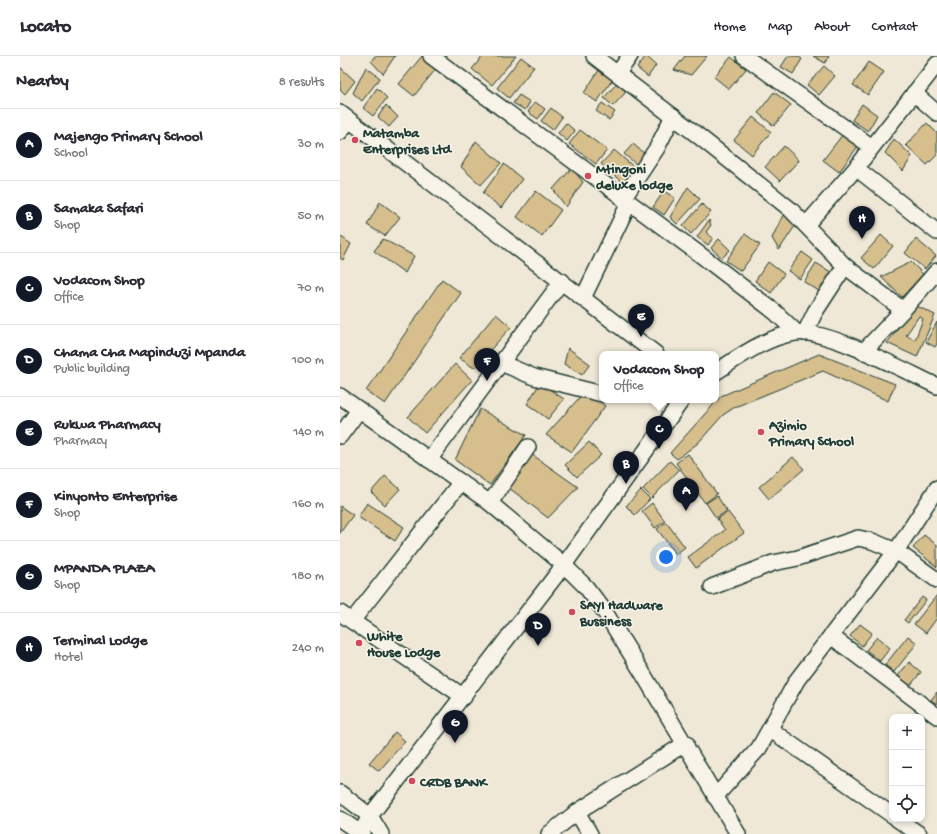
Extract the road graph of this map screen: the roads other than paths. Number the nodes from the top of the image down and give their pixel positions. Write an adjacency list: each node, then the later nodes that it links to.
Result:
1 (431, 56): 16 (street)
2 (594, 56): 8 (street)
3 (630, 56): 8 (street)
4 (744, 56): 14 (street)
5 (933, 56): 6 (street)
6 (937, 59)
7 (937, 64): 9 (street)
8 (618, 73): 12 (street)
9 (914, 93): 10 (street); 14 (street)
10 (937, 113)
11 (345, 116): 13 (street); 21 (street)
12 (674, 116): 16 (street); 17 (street)
13 (340, 132)
14 (872, 147): 15 (street)
15 (856, 168): 17 (street); 18 (street)
16 (626, 201): 22 (street); 24 (street)
17 (806, 225): 19 (street)
18 (937, 232)
19 (845, 266): 23 (street); 24 (street)
20 (937, 270): 23 (street)
21 (562, 281): 22 (street); 27 (street)
22 (583, 298): 25 (street)
23 (903, 310): 26 (street)
24 (800, 332): 26 (street); 28 (street)
25 (652, 351)
26 (863, 352): 29 (street)
27 (501, 363): 30 (street); 36 (street)
28 (719, 370)
29 (937, 386)
30 (599, 393)
31 (340, 396): 33 (street)
32 (680, 403): 41 (street)
33 (359, 410): 34 (street); 36 (street)
34 (340, 436)
35 (528, 447): 39 (street)
36 (429, 460): 37 (street)
37 (461, 482): 39 (street); 44 (street)
38 (937, 488): 40 (street)
39 (490, 503): 41 (street)
40 (896, 551): 42 (street); 43 (street); 45 (street)
41 (564, 565): 46 (street); 49 (street)
42 (937, 580)
43 (712, 587)
44 (346, 617): 46 (street)
45 (831, 636): 47 (street); 48 (street)
46 (464, 697): 54 (street)
47 (937, 716)
48 (771, 730): 51 (street); 53 (street)
49 (686, 743): 51 (street); 52 (street)
50 (340, 794): 54 (street)
51 (715, 797): 61 (street)
52 (577, 812): 59 (street); 60 (street)
53 (889, 814)
54 (370, 816): 57 (street); 58 (street)
55 (340, 819): 57 (street)
56 (901, 822): 62 (street)
57 (360, 834)
58 (381, 834)
59 (549, 834)
60 (590, 834)
61 (738, 834)
62 (919, 834)

